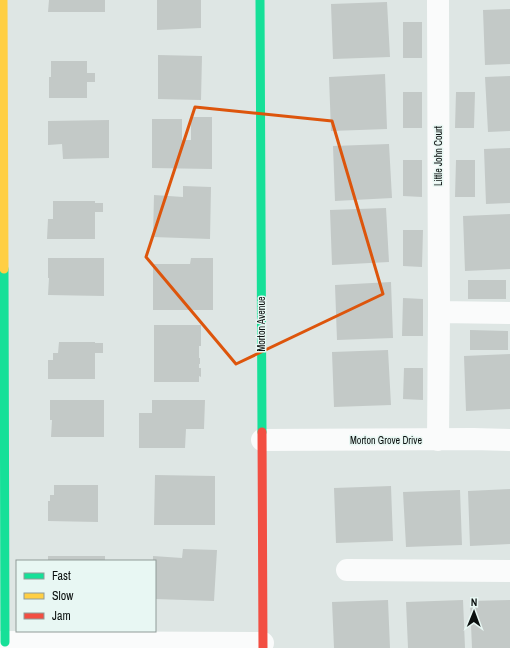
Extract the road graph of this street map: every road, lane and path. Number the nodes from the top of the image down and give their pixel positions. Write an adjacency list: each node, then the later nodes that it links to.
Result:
1 (3, 0): 11 (street)
2 (260, 0): 6 (street, Morton Avenue)
3 (438, 0): 4 (street, Little John Court)
4 (439, 312): 5 (street); 7 (street, Little John Court)
5 (510, 313)
6 (262, 440): 7 (street, Morton Grove Drive); 12 (street, Morton Avenue)
7 (438, 440): 8 (street, Morton Grove Drive)
8 (510, 440)
9 (347, 570): 10 (street)
10 (510, 571)
11 (2, 642): 12 (street)
12 (263, 645)

